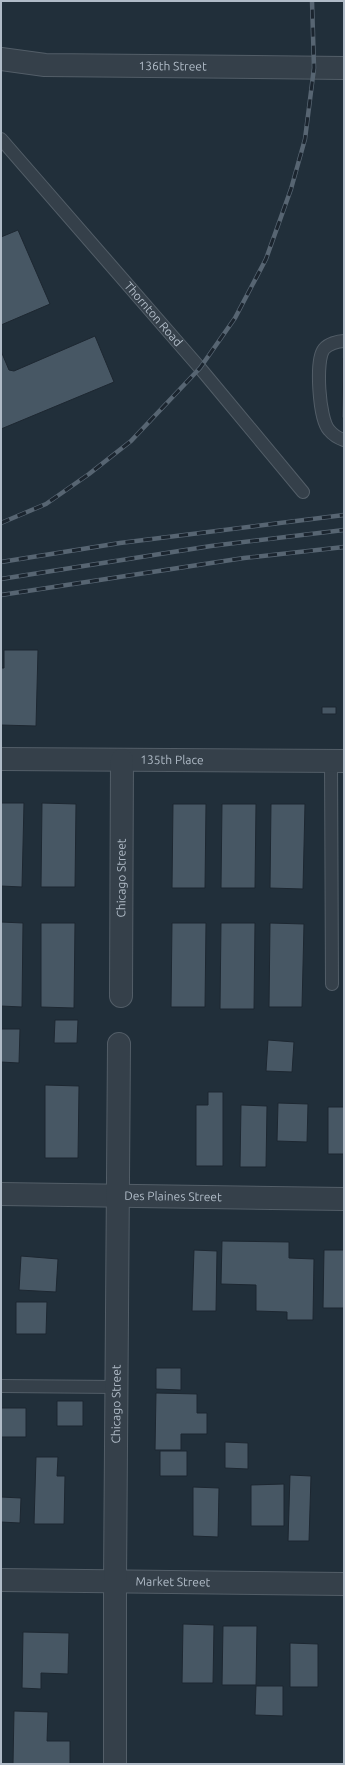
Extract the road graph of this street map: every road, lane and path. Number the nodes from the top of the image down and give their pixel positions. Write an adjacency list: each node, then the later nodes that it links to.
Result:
1 (1, 59): 2 (street, 136th Street)
2 (344, 68)
3 (1, 139): 6 (lane, Thornton Road)
4 (344, 341): 5 (lane)
5 (344, 440)
6 (303, 492)
7 (1, 759): 8 (street, 135th Place)
8 (122, 760): 9 (street, 135th Place); 11 (street, Chicago Street)
9 (337, 761): 10 (lane)
10 (332, 984)
11 (121, 996)
12 (119, 1044): 14 (street, Chicago Street)
13 (1, 1194): 14 (street, Des Plaines Street)
14 (118, 1196): 15 (street, Des Plaines Street); 17 (street, Chicago Street)
15 (344, 1199)
16 (1, 1386): 17 (lane)
17 (116, 1387): 19 (street, Chicago Street)
18 (1, 1580): 19 (street, Market Street)
19 (115, 1582): 20 (street, Market Street); 21 (street, Chicago Street)
20 (344, 1584)
21 (115, 1764)

